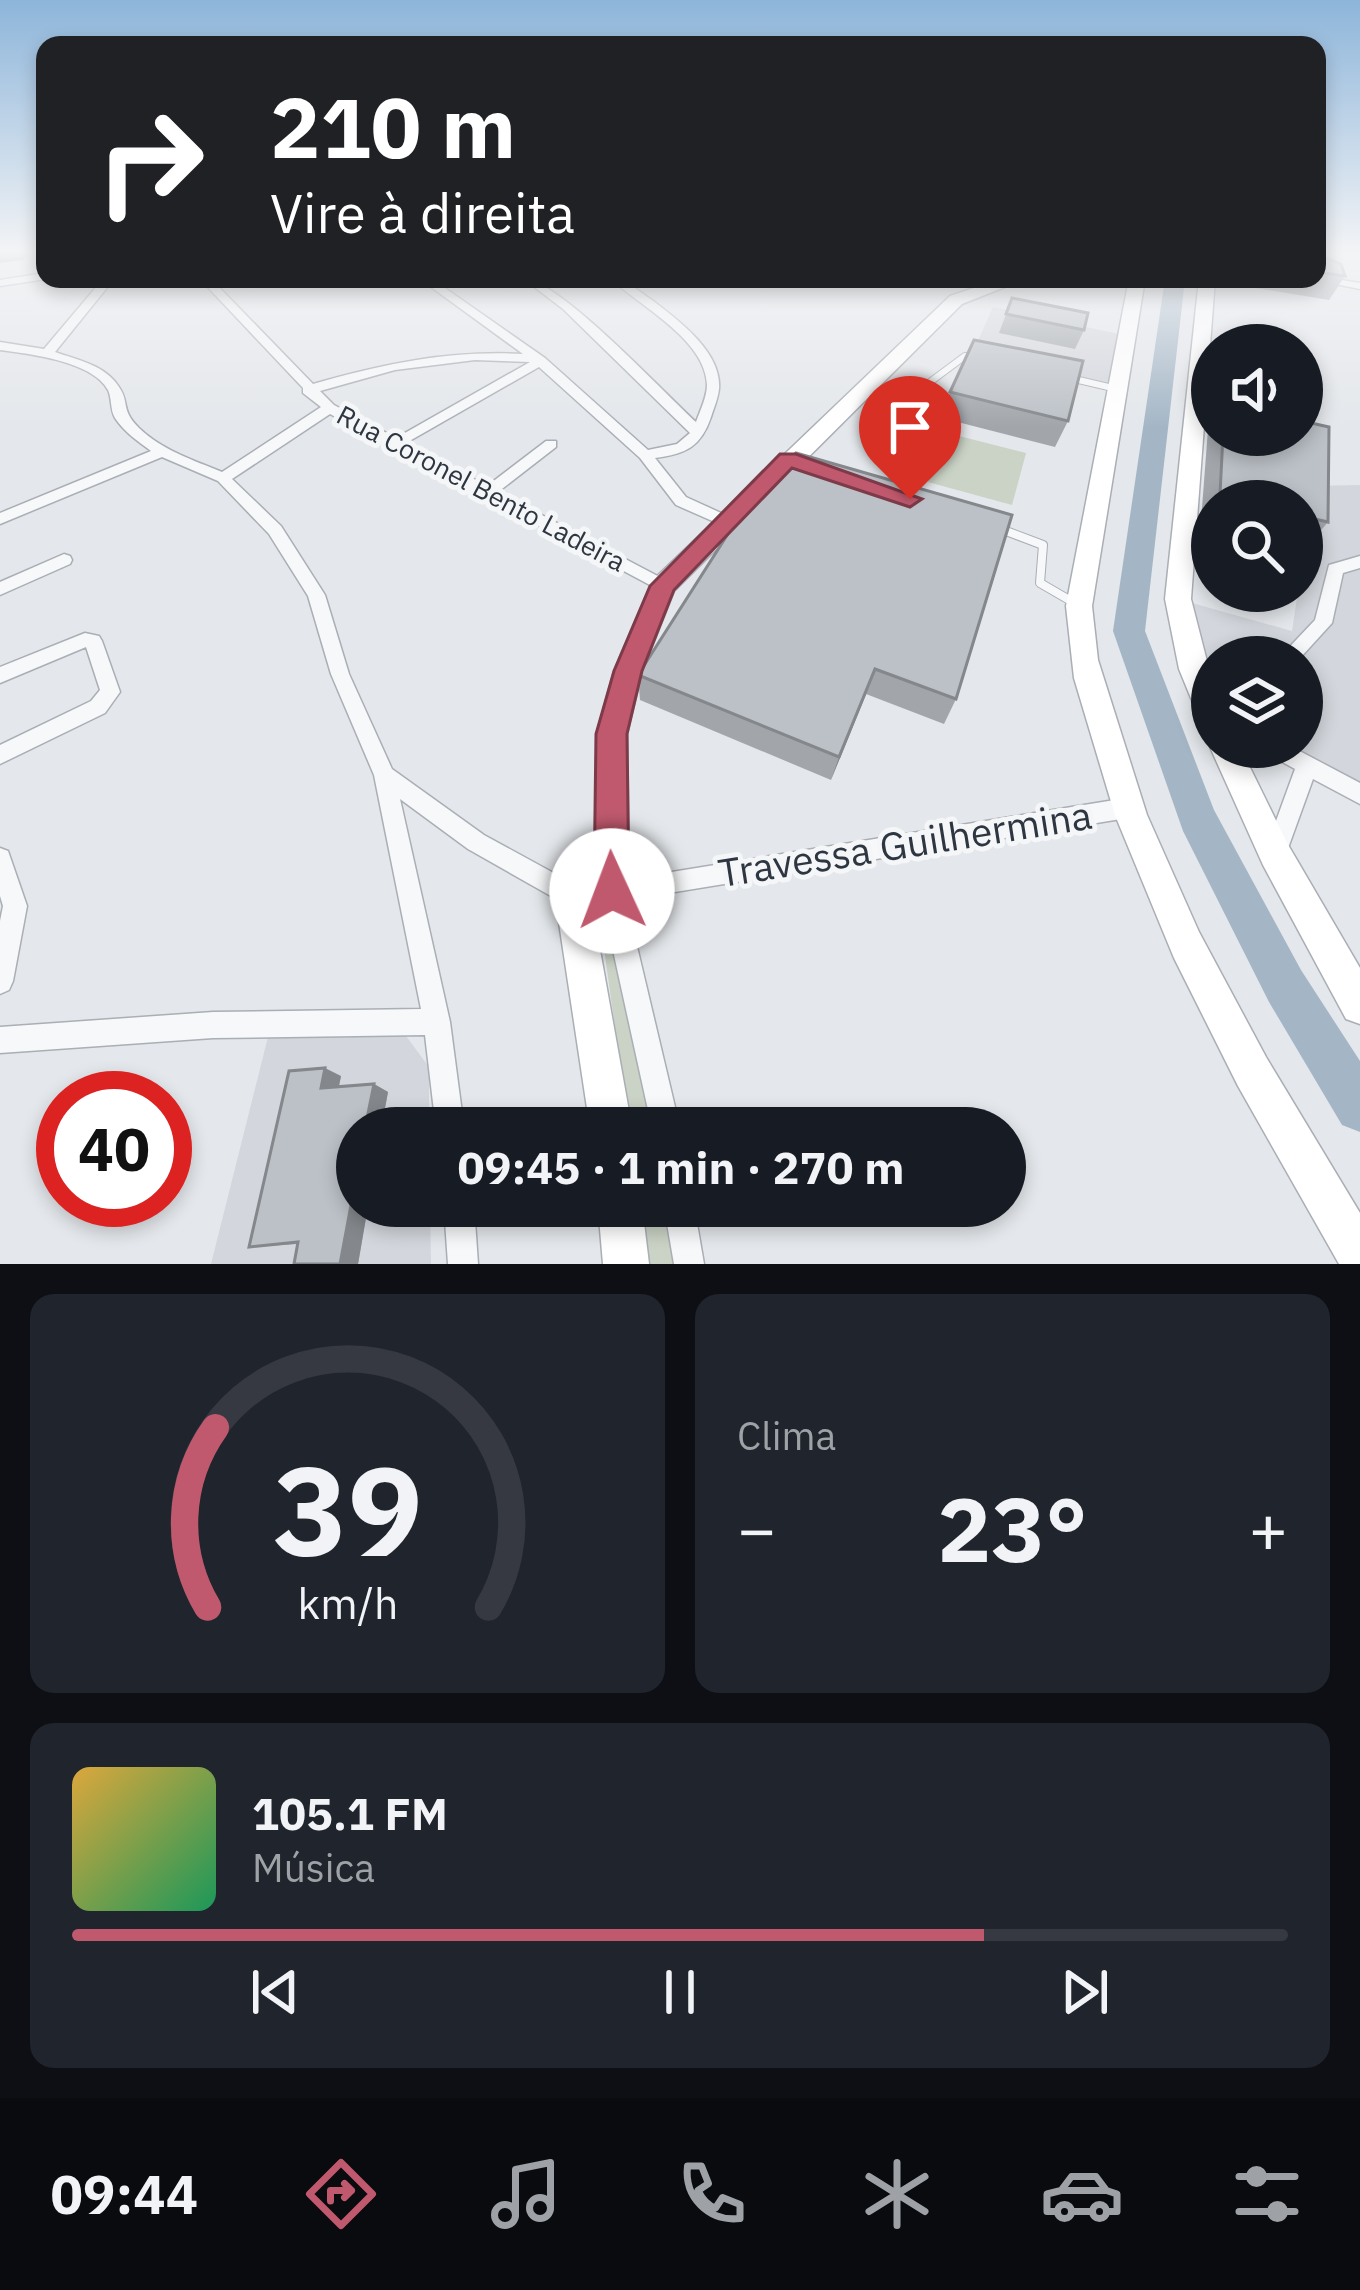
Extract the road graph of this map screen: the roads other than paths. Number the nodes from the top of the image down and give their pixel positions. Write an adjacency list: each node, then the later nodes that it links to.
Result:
1 (85, 309): 10 (street)
2 (233, 309): 16 (street, Rua Coronel Bento Ladeira)
3 (468, 309): 11 (street)
4 (568, 309): 18 (street)
5 (651, 309): 18 (street)
6 (947, 309): 26 (street)
7 (1131, 309): 15 (street)
8 (1204, 309): 33 (street)
9 (0, 346): 10 (street)
10 (46, 352): 21 (street)
11 (540, 360): 16 (street); 20 (street); 22 (street)
12 (991, 360): 14 (lane)
13 (1054, 374): 15 (lane)
14 (930, 382)
15 (1117, 389): 32 (street)
16 (308, 390): 17 (street, Rua Coronel Bento Ladeira)
17 (329, 409): 20 (street, Rua Coronel Bento Ladeira); 23 (street)
18 (699, 433): 22 (street)
19 (551, 444): 24 (street)
20 (393, 445): 24 (street, Rua Coronel Bento Ladeira)
21 (162, 452): 23 (street); 25 (street)
22 (645, 455): 26 (street)
23 (223, 478): 40 (street)
24 (487, 494): 30 (street, Rua Coronel Bento Ladeira)
25 (0, 519)
26 (726, 522): 30 (street)
27 (989, 524): 32 (lane)
28 (64, 560): 31 (street)
29 (1360, 562): 34 (street)
30 (663, 586): 45 (street)
31 (0, 589)
32 (1079, 606): 42 (street)
33 (1191, 636)
34 (1310, 636)
35 (0, 676): 36 (street)
36 (0, 755)
37 (1235, 768): 43 (street)
38 (1305, 768): 43 (street)
39 (1312, 768): 41 (street)
40 (383, 775): 45 (street); 49 (street)
41 (1360, 794)
42 (1127, 808): 45 (street, Travessa Guilhermina); 57 (street)
43 (1275, 854): 48 (street)
44 (0, 859): 46 (street)
45 (592, 893): 52 (street); 53 (street)
46 (8, 910): 47 (street)
47 (0, 981)
48 (1360, 1004)
49 (437, 1022): 50 (street); 51 (street)
50 (0, 1040)
51 (447, 1107)
52 (609, 1107)
53 (659, 1107)
54 (461, 1227): 58 (street)
55 (622, 1227): 59 (street)
56 (683, 1227): 60 (street)
57 (1360, 1255)
58 (464, 1264)
59 (626, 1264)
60 (689, 1264)

